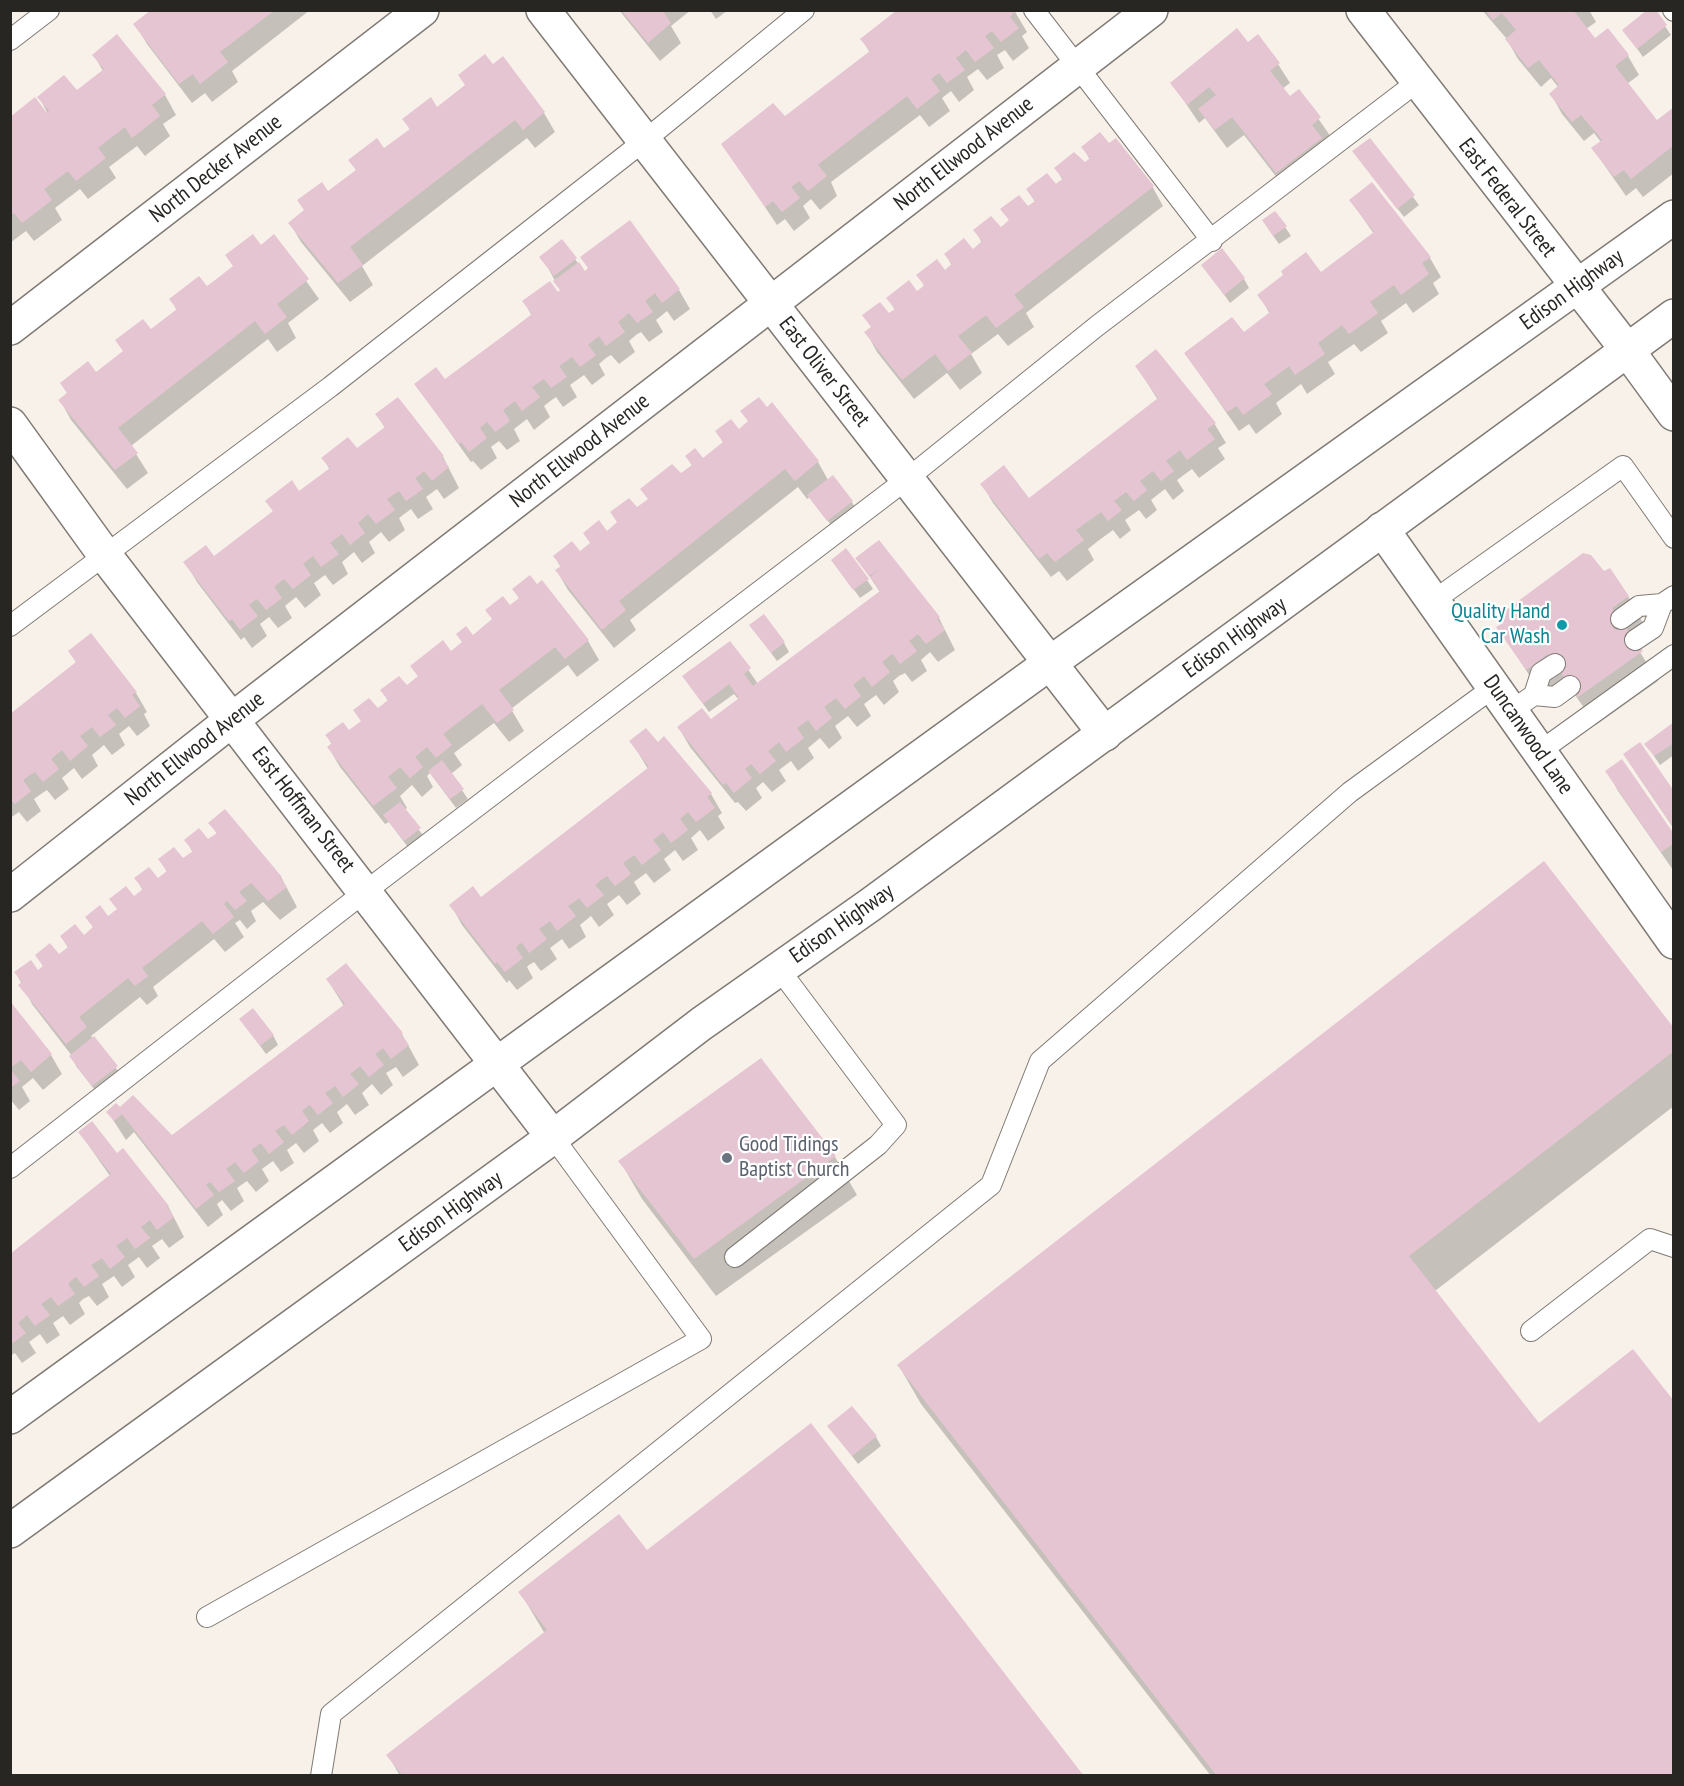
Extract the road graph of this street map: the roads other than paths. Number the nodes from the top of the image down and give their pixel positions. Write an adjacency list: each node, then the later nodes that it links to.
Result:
1 (49, 10): 8 (lane)
2 (422, 10): 17 (street, North Decker Avenue)
3 (543, 10): 11 (street, East Oliver Street)
4 (804, 10): 11 (lane)
5 (1034, 10): 9 (lane)
6 (1151, 10): 9 (street, North Ellwood Avenue)
7 (1363, 10): 10 (street, East Federal Street)
8 (10, 40)
9 (1078, 67): 13 (lane); 15 (street, North Ellwood Avenue)
10 (1418, 81): 13 (lane); 14 (street, East Federal Street)
11 (644, 141): 15 (street, East Oliver Street); 24 (lane)
12 (1674, 217): 14 (street, Edison Highway)
13 (1212, 241): 21 (lane)
14 (1576, 287): 18 (street, East Federal Street); 31 (street, Edison Highway)
15 (771, 304): 21 (street, East Oliver Street); 35 (street, North Ellwood Avenue)
16 (1674, 316): 18 (street, Edison Highway)
17 (10, 328)
18 (1628, 351): 19 (street, East Federal Street); 22 (street, Edison Highway)
19 (1674, 414)
20 (10, 424): 24 (street, East Hoffman Street)
21 (906, 479): 31 (street, East Oliver Street); 38 (lane)
22 (1382, 529): 26 (street, Duncanwood Lane); 36 (street, Edison Highway)
23 (1674, 538): 26 (lane)
24 (104, 554): 28 (lane); 35 (street, East Hoffman Street)
25 (1668, 600): 27 (lane); 29 (lane)
26 (1433, 601): 34 (street, Duncanwood Lane)
27 (1620, 619)
28 (10, 626)
29 (1635, 640)
30 (1674, 655): 37 (lane)
31 (1050, 663): 36 (street, East Oliver Street); 42 (street, Edison Highway)
32 (1555, 664): 34 (lane)
33 (1570, 686): 34 (lane)
34 (1513, 698): 37 (street, Duncanwood Lane); 51 (lane)
35 (233, 719): 38 (street, East Hoffman Street); 39 (street, North Ellwood Avenue)
36 (1105, 734): 41 (street, Edison Highway)
37 (1539, 752): 40 (street, Duncanwood Lane)
38 (366, 891): 42 (street, East Hoffman Street); 44 (lane)
39 (10, 895)
40 (1674, 942)
41 (779, 969): 43 (street, Edison Highway); 46 (lane)
42 (498, 1063): 43 (street, East Hoffman Street); 48 (street, Edison Highway)
43 (553, 1137): 49 (street, Edison Highway); 50 (lane)
44 (10, 1168)
45 (1674, 1247): 47 (lane)
46 (735, 1257)
47 (1531, 1331)
48 (10, 1417)
49 (10, 1531)
50 (207, 1617)
51 (321, 1776)

